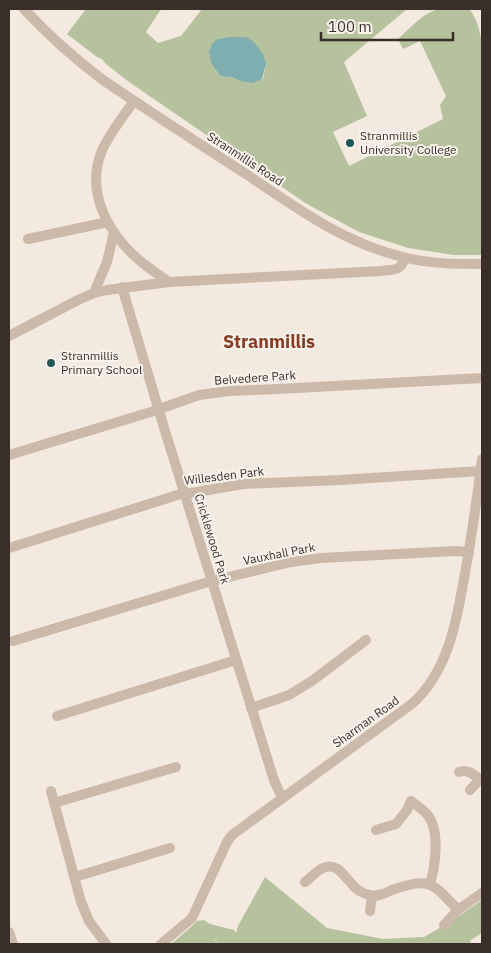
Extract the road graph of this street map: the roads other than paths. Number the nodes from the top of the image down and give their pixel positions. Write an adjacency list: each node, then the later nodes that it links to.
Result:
1 (24, 9): 2 (street, Stranmillis Road)
2 (134, 101): 3 (street); 6 (street, Stranmillis Road)
3 (108, 222): 4 (street); 5 (street)
4 (114, 232): 8 (street); 10 (street)
5 (28, 239)
6 (405, 258): 7 (street, Stranmillis Road); 8 (street)
7 (482, 264)
8 (169, 282): 9 (street)
9 (122, 287): 10 (street); 13 (street, Cricklewood Park)
10 (94, 293): 11 (street)
11 (9, 336)
12 (482, 378): 13 (street, Belvedere Park)
13 (159, 409): 14 (street, Belvedere Park); 17 (street, Cricklewood Park)
14 (9, 455)
15 (482, 460): 16 (street, Sharman Road)
16 (480, 472): 17 (street, Willesden Park); 18 (street, Sharman Road)
17 (184, 493): 19 (street, Willesden Park); 21 (street, Cricklewood Park)
18 (479, 503): 20 (street, Sharman Road)
19 (9, 548)
20 (469, 552): 21 (street, Vauxhall Park); 32 (street, Sharman Road)
21 (212, 581): 23 (street, Vauxhall Park); 24 (street, Cricklewood Park)
22 (366, 640): 25 (street)
23 (13, 641)
24 (236, 660): 25 (street, Cricklewood Park); 26 (street)
25 (251, 708): 32 (street, Cricklewood Park)
26 (57, 716)
27 (176, 767): 33 (street)
28 (459, 772): 29 (street)
29 (481, 780): 30 (street)
30 (470, 790)
31 (51, 791): 33 (street)
32 (282, 798): 47 (street, Sharman Road)
33 (54, 803): 36 (street)
34 (376, 830): 38 (street)
35 (170, 848): 36 (street)
36 (75, 877): 46 (street)
37 (305, 882): 40 (street)
38 (430, 884): 40 (street); 41 (street)
39 (482, 893): 41 (street)
40 (372, 896): 42 (street)
41 (458, 910): 43 (street)
42 (370, 911)
43 (444, 925)
44 (9, 932): 45 (street)
45 (13, 944)
46 (106, 944)
47 (161, 944)

